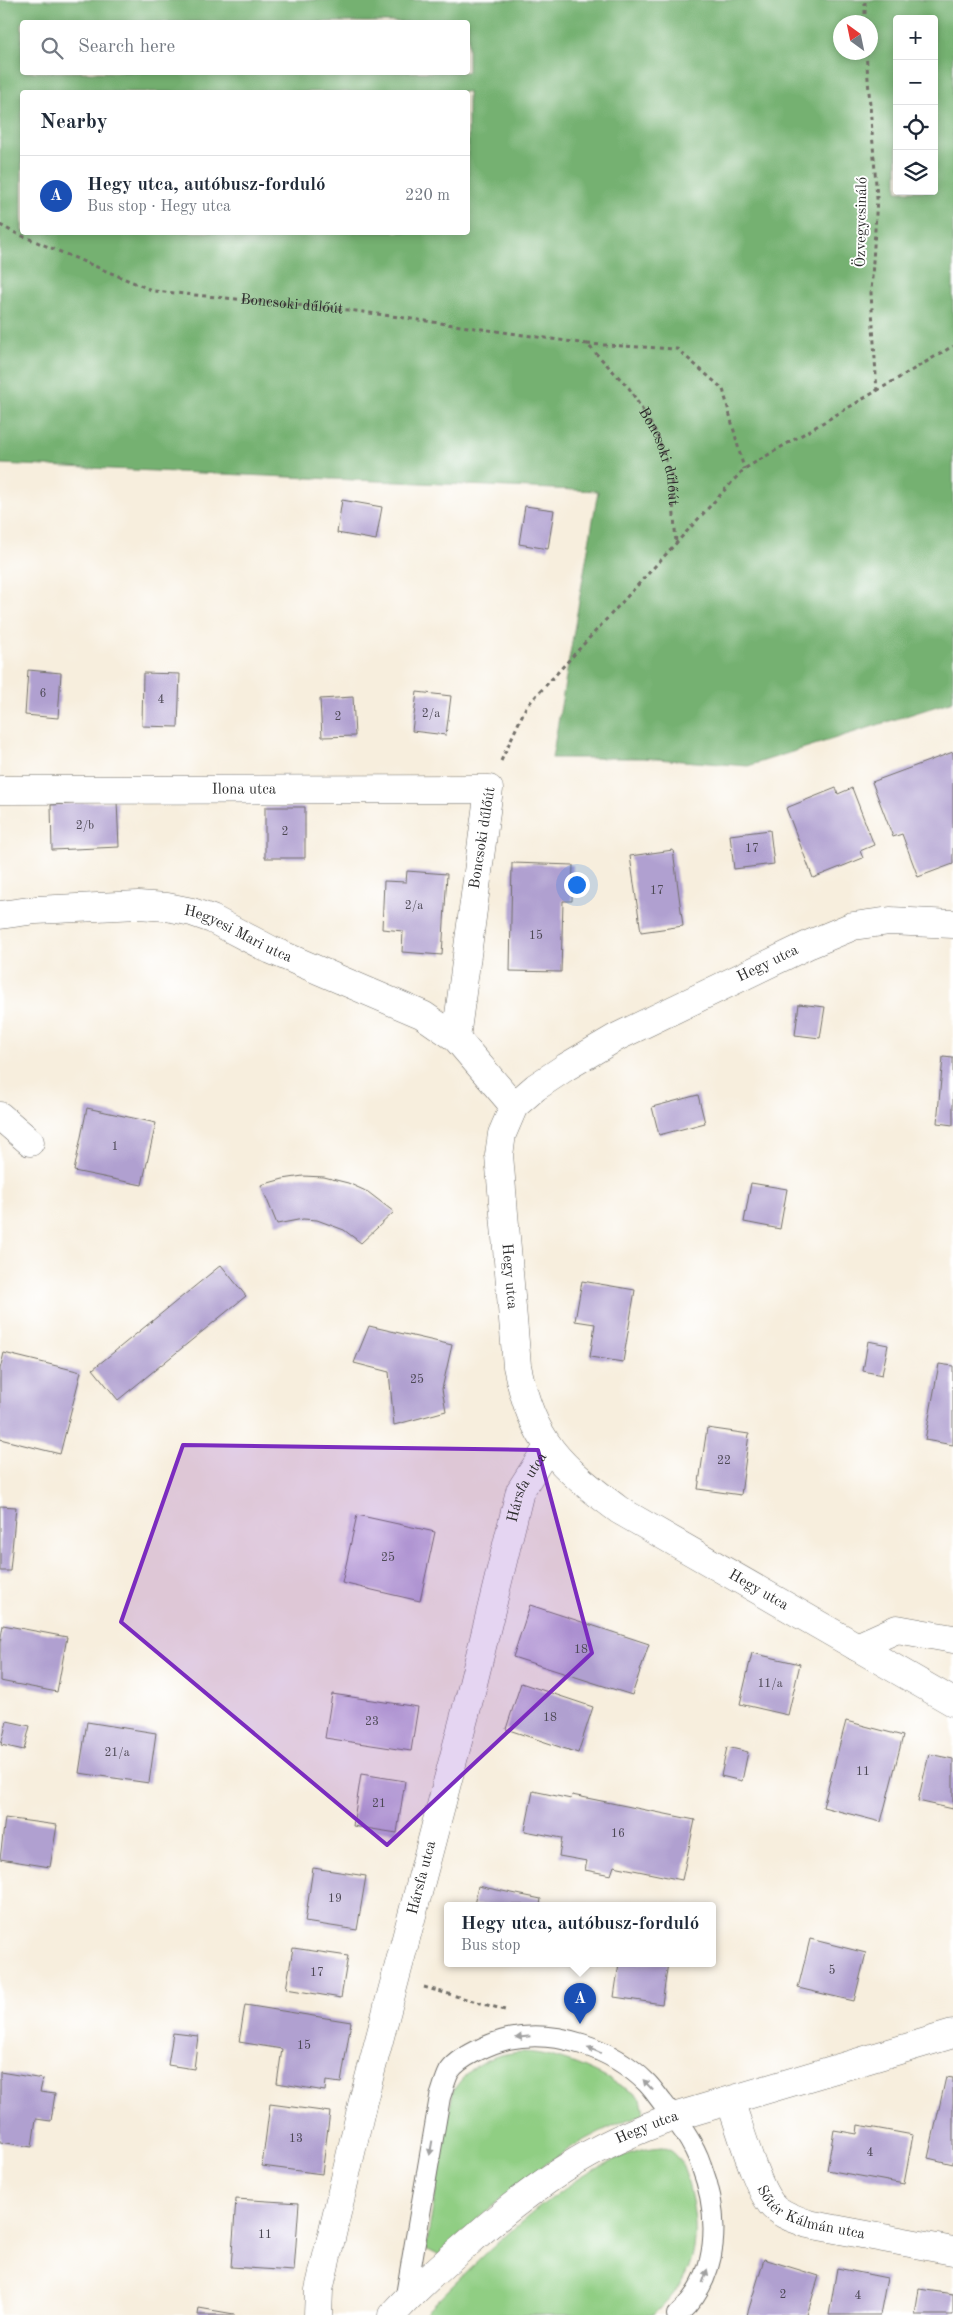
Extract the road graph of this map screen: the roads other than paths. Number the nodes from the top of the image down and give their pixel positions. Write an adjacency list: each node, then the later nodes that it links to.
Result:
1 (489, 789): 2 (street, Ilona utca); 5 (street, Boncsoki dűlőút)
2 (0, 790)
3 (0, 915): 5 (street, Hegyesi Mari utca)
4 (953, 924): 6 (street, Hegy utca)
5 (456, 1038): 6 (street)
6 (514, 1106): 9 (street, Hegy utca)
7 (0, 1116): 8 (street)
8 (30, 1142)
9 (548, 1447): 11 (street, Hegy utca); 18 (street, Hársfa utca)
10 (953, 1639): 11 (street)
11 (857, 1648): 12 (street, Hegy utca)
12 (953, 1702)
13 (953, 2034): 14 (street, Hegy utca)
14 (730, 2101): 15 (street, Hegy utca); 16 (street, Sőtér Kálmán utca)
15 (674, 2117): 17 (street, Hegy utca); 17 (lane, one-way to 17); 19 (lane, one-way to 15)
16 (953, 2251)
17 (398, 2308)
18 (318, 2315)
19 (677, 2315)

